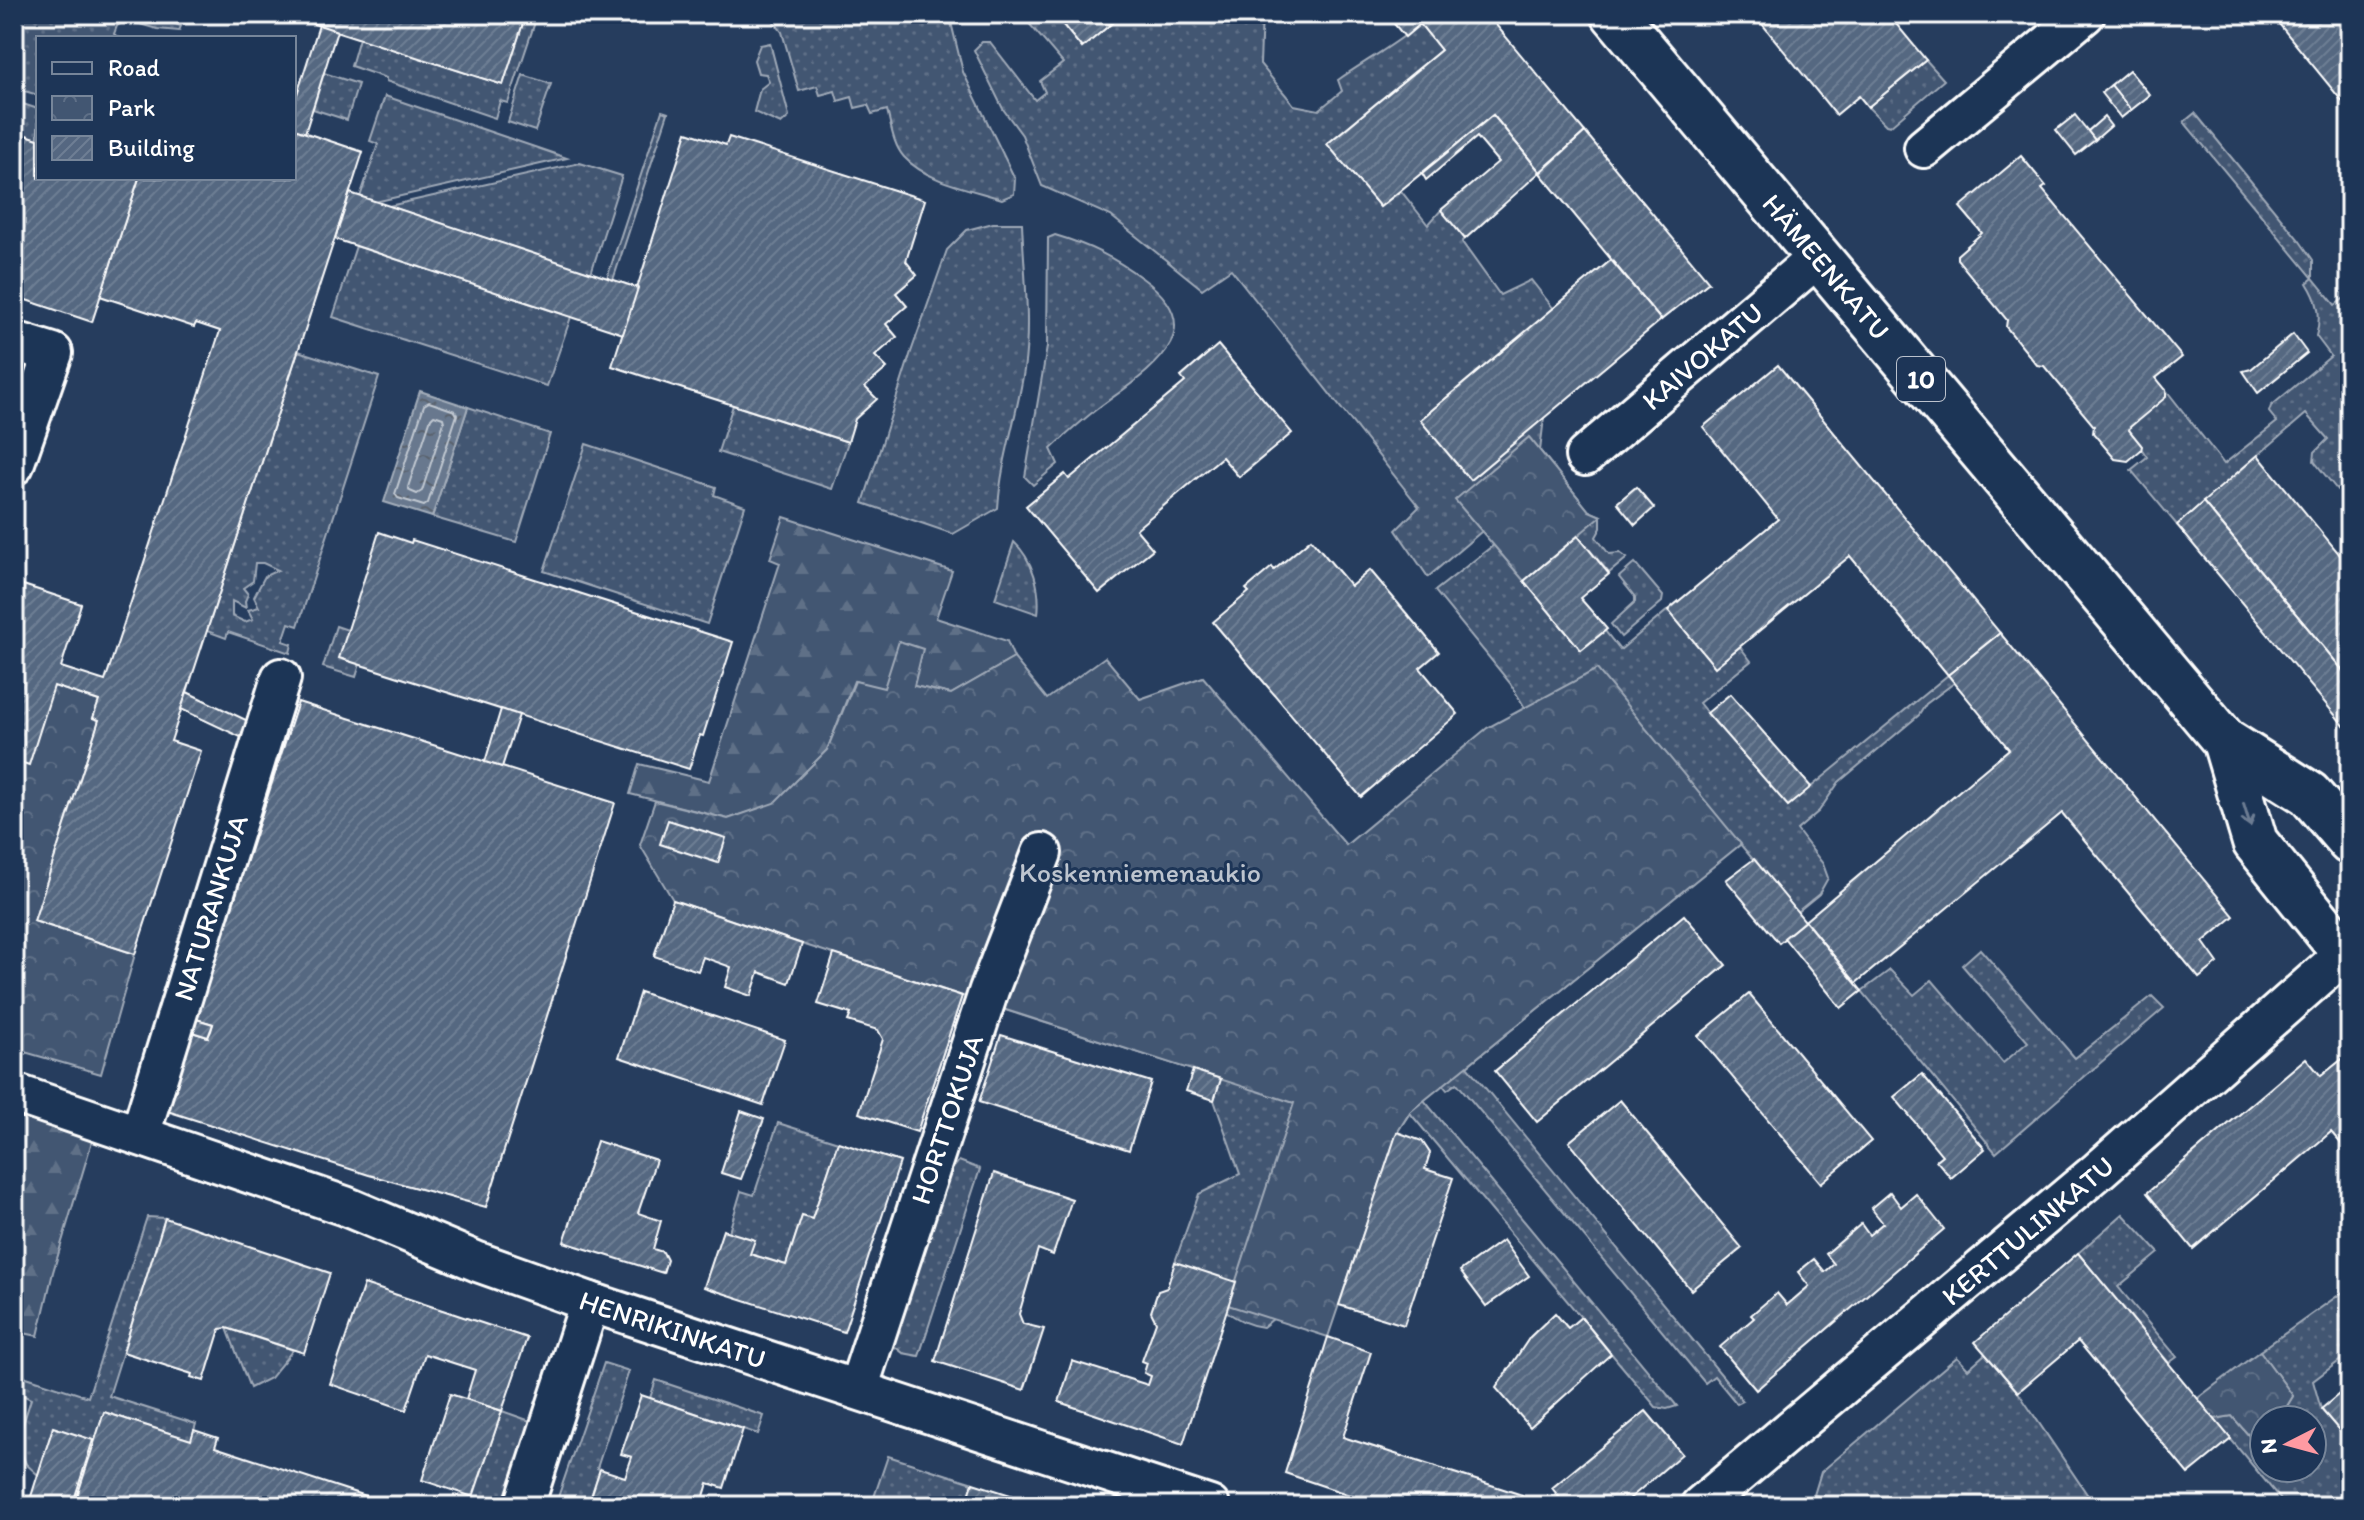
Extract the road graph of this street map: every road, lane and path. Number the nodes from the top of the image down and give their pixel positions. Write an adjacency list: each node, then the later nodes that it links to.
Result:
1 (1614, 14): 4 (highway, HÄMEENKATU / 10)
2 (2085, 14): 3 (street)
3 (1924, 148)
4 (1818, 257): 6 (street, KAIVOKATU); 9 (highway, HÄMEENKATU / 10)
5 (14, 341): 7 (street)
6 (1585, 456)
7 (14, 465)
8 (281, 678): 14 (street, NATURANKUJA)
9 (2225, 741): 10 (highway, HÄMEENKATU / 10); 12 (highway, HÄMEENKATU / 10, one-way to 12)
10 (2350, 842)
11 (1042, 853): 16 (street, HORTTOKUJA)
12 (2348, 954): 19 (street, KERTTULINKATU)
13 (14, 1093): 14 (street, HENRIKINKATU)
14 (140, 1135): 15 (street, HENRIKINKATU)
15 (590, 1302): 16 (street, HENRIKINKATU); 17 (street)
16 (858, 1389): 18 (street, HENRIKINKATU)
17 (524, 1506)
18 (1210, 1506)
19 (1700, 1506)

